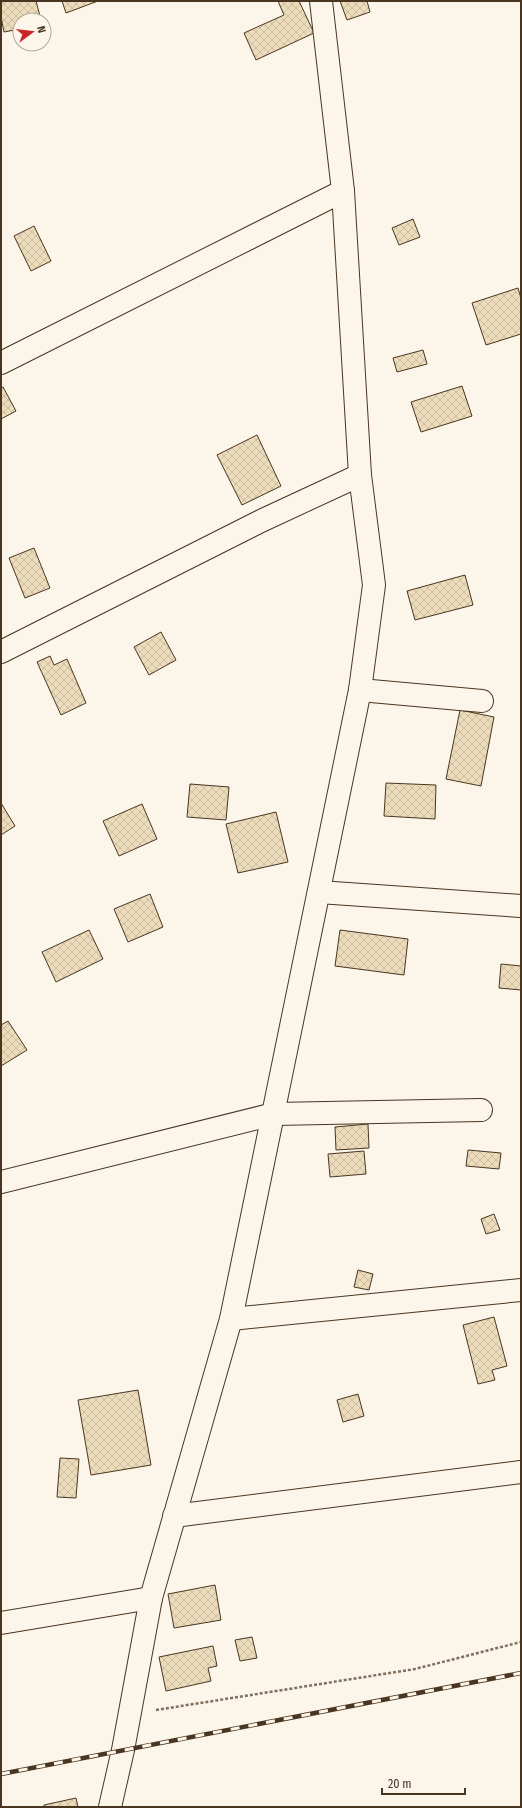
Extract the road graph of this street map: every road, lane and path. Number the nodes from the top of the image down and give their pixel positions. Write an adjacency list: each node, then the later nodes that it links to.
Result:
1 (321, 1): 2 (street)
2 (343, 191): 3 (street); 4 (street)
3 (1, 363)
4 (360, 475): 5 (street); 6 (street)
5 (1, 652)
6 (360, 690): 7 (street); 8 (street)
7 (482, 701)
8 (319, 892): 9 (street); 11 (street)
9 (521, 906)
10 (481, 1110): 11 (street)
11 (274, 1114): 12 (street); 14 (street)
12 (2, 1180)
13 (521, 1290): 14 (street)
14 (231, 1320): 16 (street)
15 (521, 1472): 16 (street)
16 (174, 1516): 17 (street)
17 (151, 1598): 18 (street); 20 (street)
18 (1, 1623)
19 (521, 1642): 20 (path)
20 (130, 1714): 21 (street)
21 (110, 1807)

